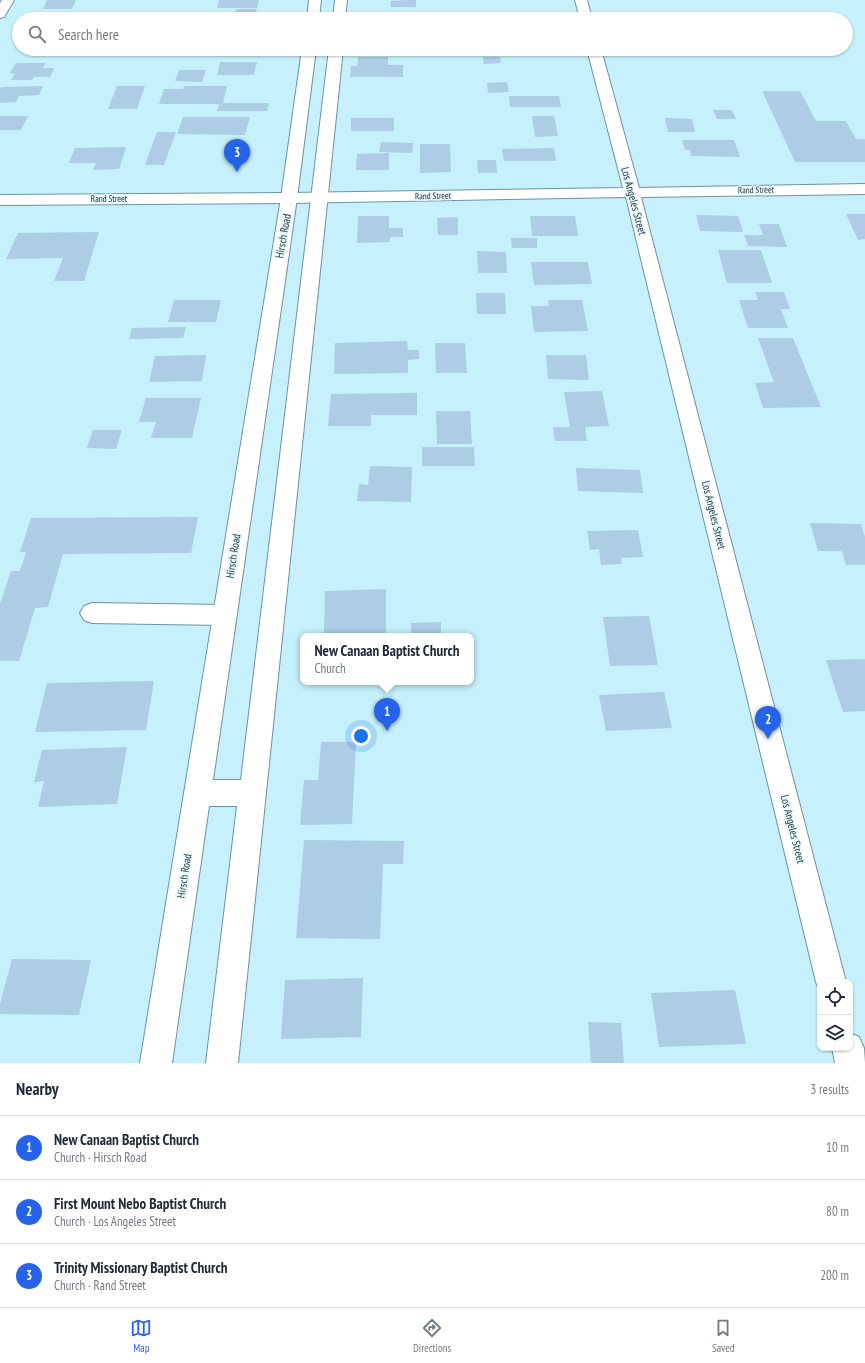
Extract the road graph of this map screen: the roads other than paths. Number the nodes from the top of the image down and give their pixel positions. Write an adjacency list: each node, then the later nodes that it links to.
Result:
1 (8, 0): 8 (main road)
2 (315, 0): 5 (main road)
3 (341, 0): 6 (main road)
4 (581, 0): 7 (main road)
5 (314, 12)
6 (340, 12)
7 (584, 12)
8 (0, 14)
9 (308, 56): 14 (main road, Hirsch Road)
10 (335, 56): 15 (main road)
11 (596, 56): 13 (main road, Los Angeles Street)
12 (865, 189): 13 (main road, Rand Street)
13 (631, 192): 15 (main road, Rand Street); 21 (main road, Los Angeles Street)
14 (289, 198): 15 (main road, Rand Street); 16 (main road, Rand Street); 18 (main road, Hirsch Road)
15 (320, 198): 20 (main road)
16 (0, 200)
17 (92, 613): 18 (main road)
18 (224, 615): 19 (main road, Hirsch Road)
19 (197, 793): 20 (main road); 23 (main road, Hirsch Road)
20 (252, 793): 24 (main road)
21 (830, 979)
22 (849, 1051): 25 (main road)
23 (156, 1063)
24 (222, 1063)
25 (851, 1063)

